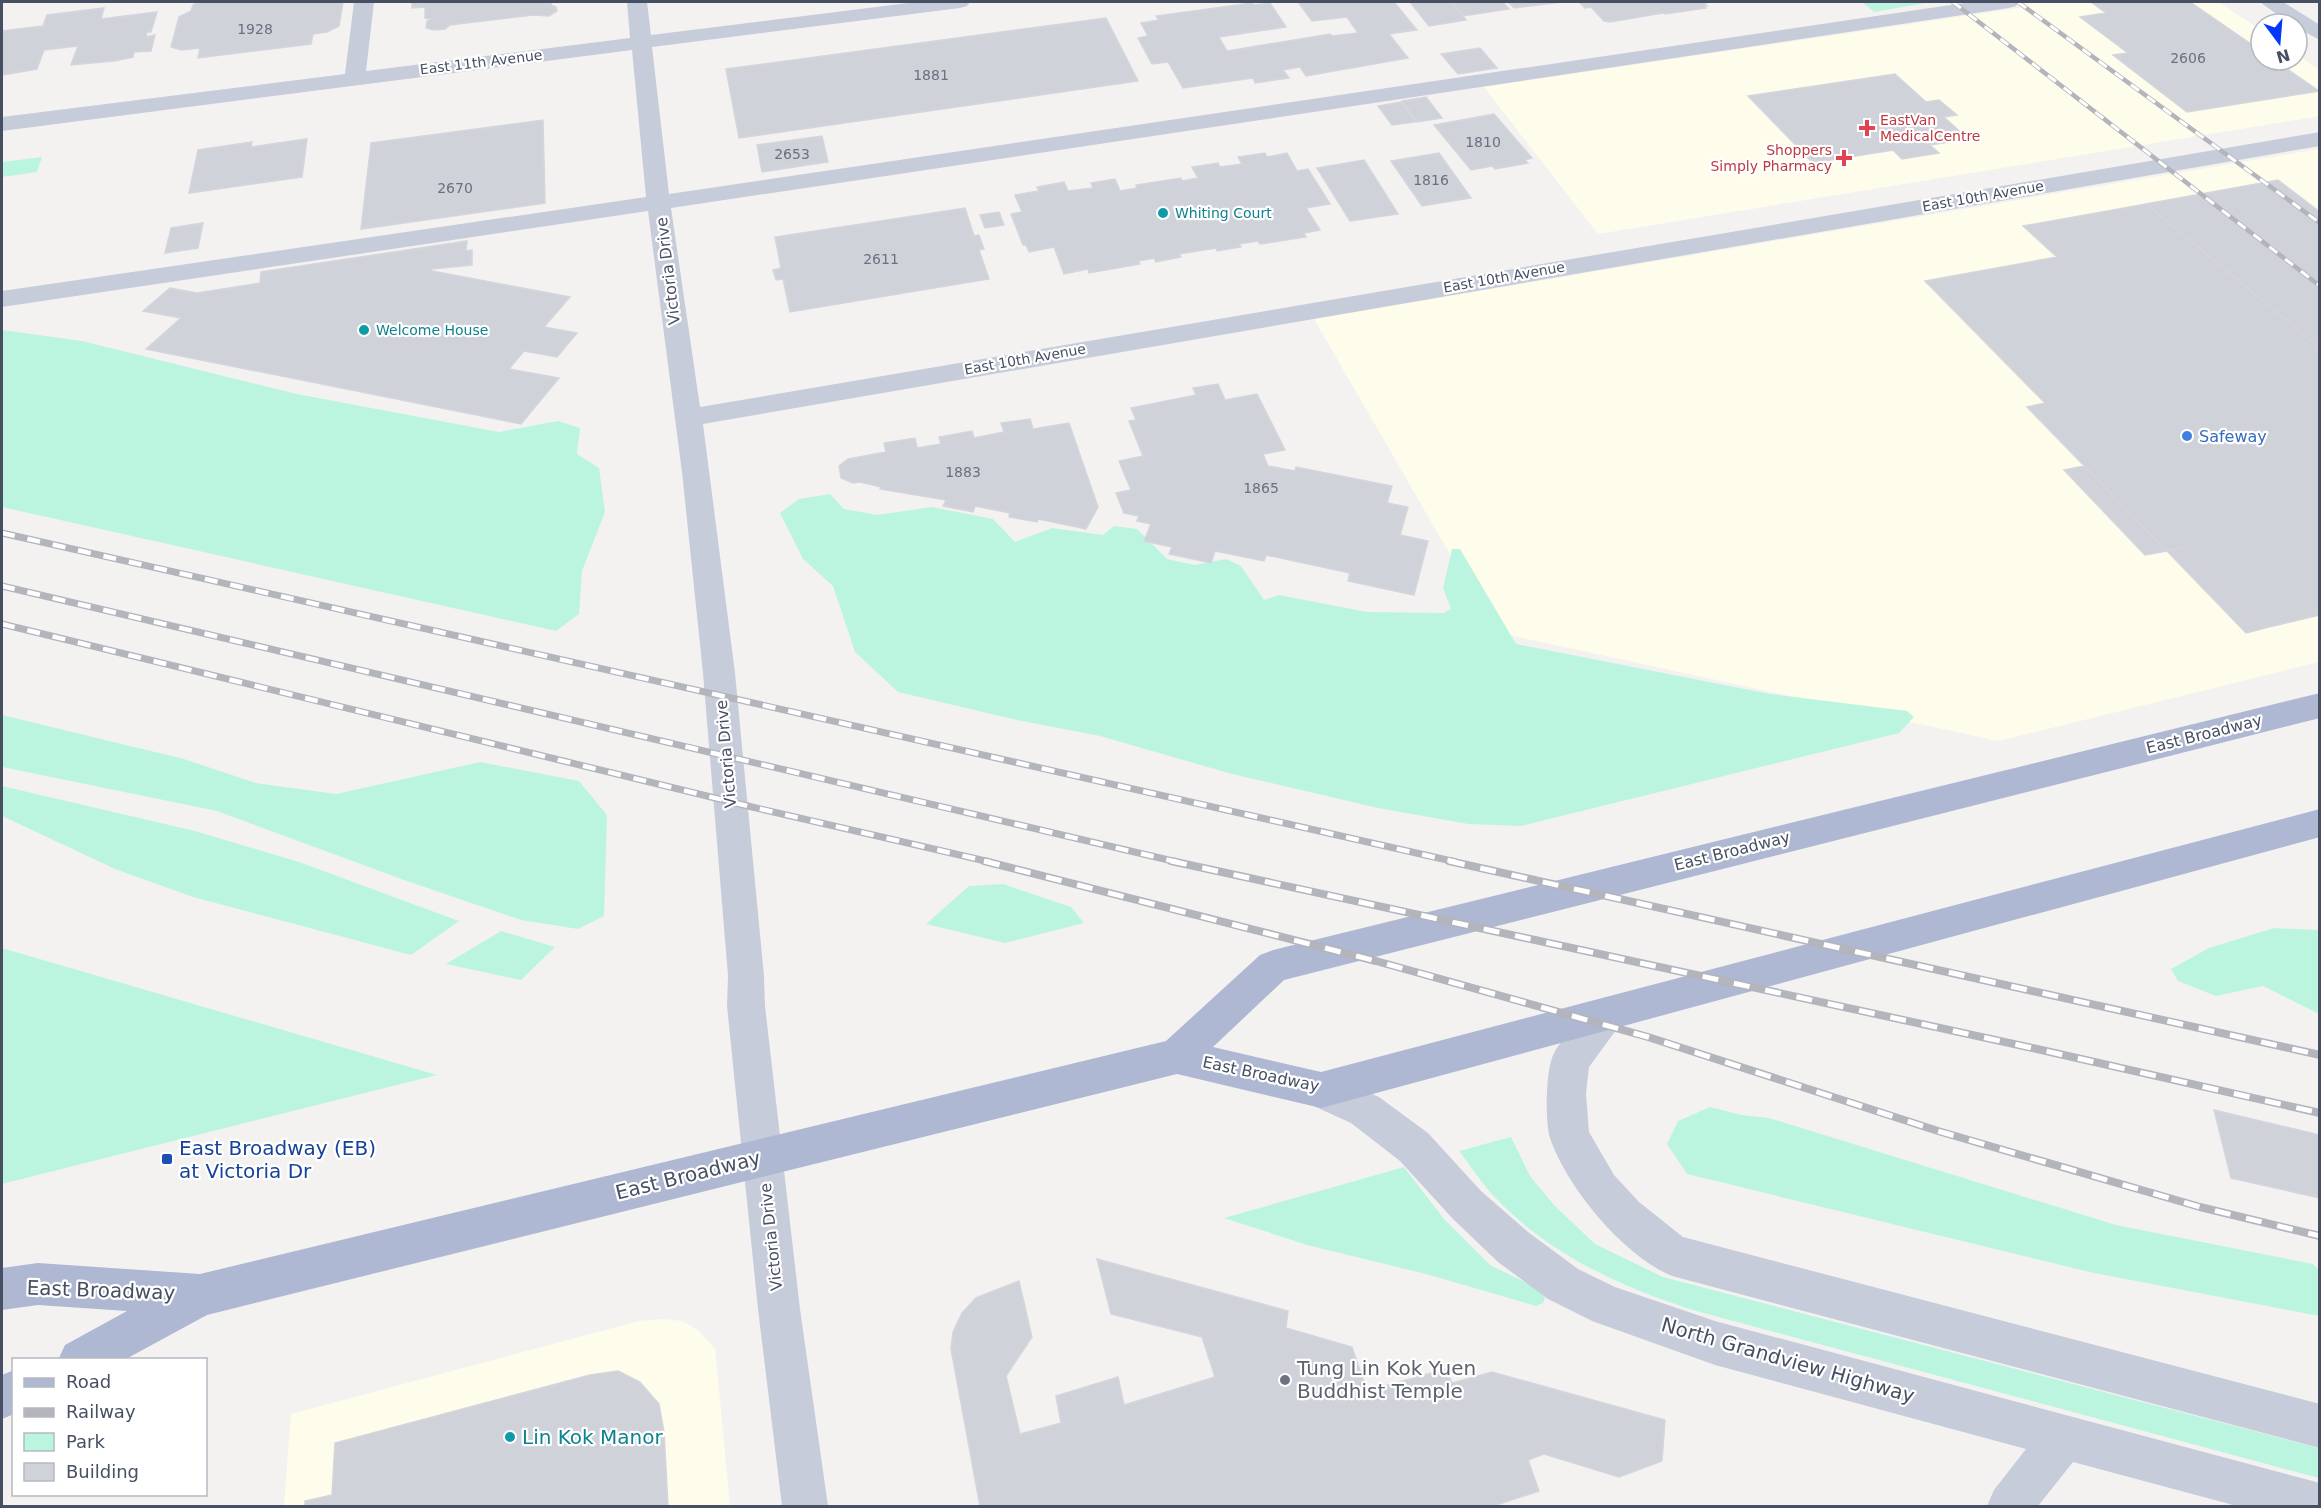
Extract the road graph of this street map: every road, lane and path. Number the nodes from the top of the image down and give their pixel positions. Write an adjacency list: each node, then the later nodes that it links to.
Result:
1 (364, 2): 8 (street)
2 (637, 2): 7 (street, Victoria Drive)
3 (960, 2): 7 (street, East 11th Avenue)
4 (2009, 2): 11 (street)
5 (2270, 2): 6 (street)
6 (2319, 34)
7 (641, 42): 8 (street, East 11th Avenue); 11 (street, Victoria Drive)
8 (355, 78): 9 (street, East 11th Avenue)
9 (2, 124)
10 (2319, 139): 13 (street, East 10th Avenue)
11 (660, 201): 12 (street); 13 (street, Victoria Drive)
12 (2, 298)
13 (688, 418): 19 (street, Victoria Drive)
14 (2319, 705): 17 (main road, East Broadway)
15 (2316, 824): 16 (main road, East Broadway)
16 (1606, 1014): 18 (main road, East Broadway); 23 (street)
17 (1177, 1056): 18 (main road, East Broadway); 19 (main road, East Broadway)
18 (1321, 1089): 24 (street, North Grandview Highway)
19 (762, 1158): 21 (main road, East Broadway); 25 (street, Victoria Drive)
20 (2, 1289): 21 (main road, East Broadway)
21 (200, 1295): 22 (main road, East Broadway)
22 (82, 1358)
23 (2319, 1426)
24 (2064, 1437): 26 (street); 27 (street, North Grandview Highway)
25 (805, 1506)
26 (2010, 1506)
27 (2319, 1506)

